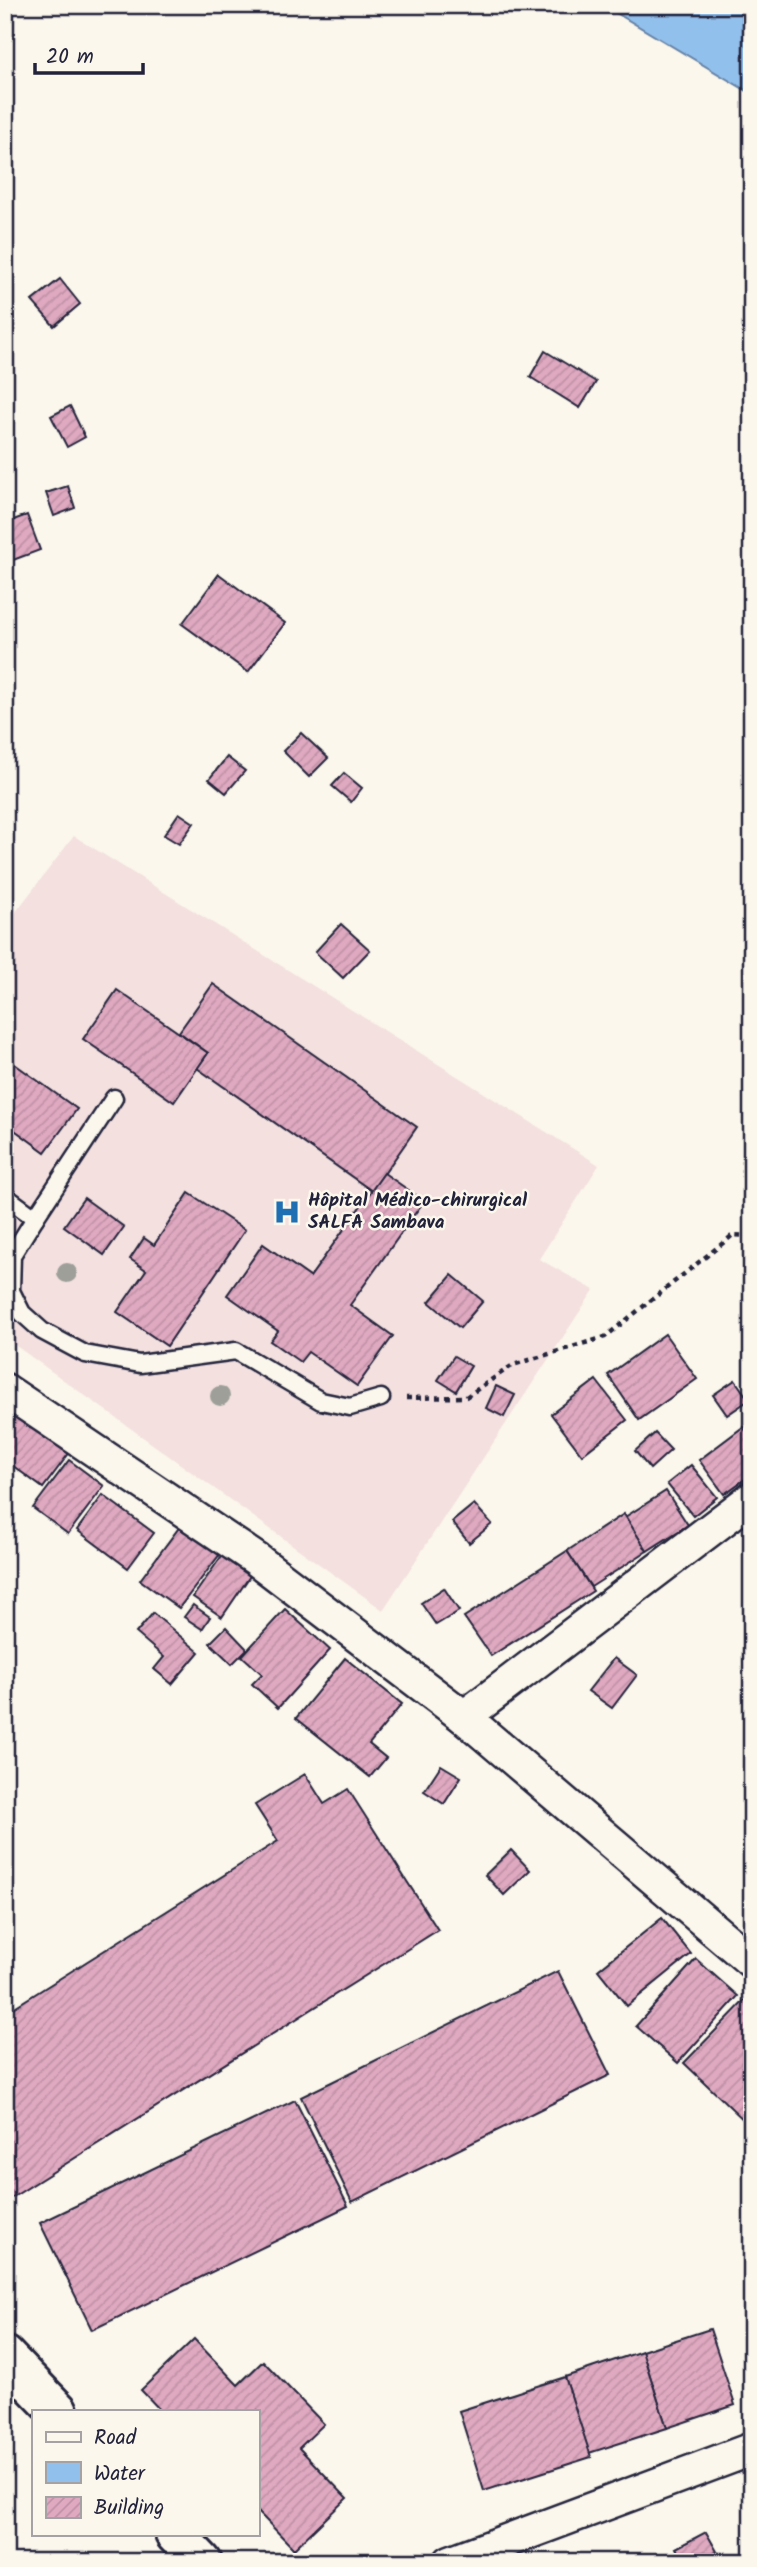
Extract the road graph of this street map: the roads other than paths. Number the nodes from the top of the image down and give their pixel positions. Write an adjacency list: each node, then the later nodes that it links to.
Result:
1 (114, 1098): 3 (lane)
2 (5, 1196): 3 (lane)
3 (35, 1218): 5 (lane)
4 (5, 1390): 7 (street)
5 (381, 1398)
6 (752, 1498): 7 (street)
7 (464, 1717): 8 (street)
8 (752, 1962)
9 (5, 2356): 10 (main road)
10 (57, 2410)
11 (752, 2449): 14 (street)
12 (177, 2536): 13 (main road)
13 (202, 2562)
14 (450, 2562)

